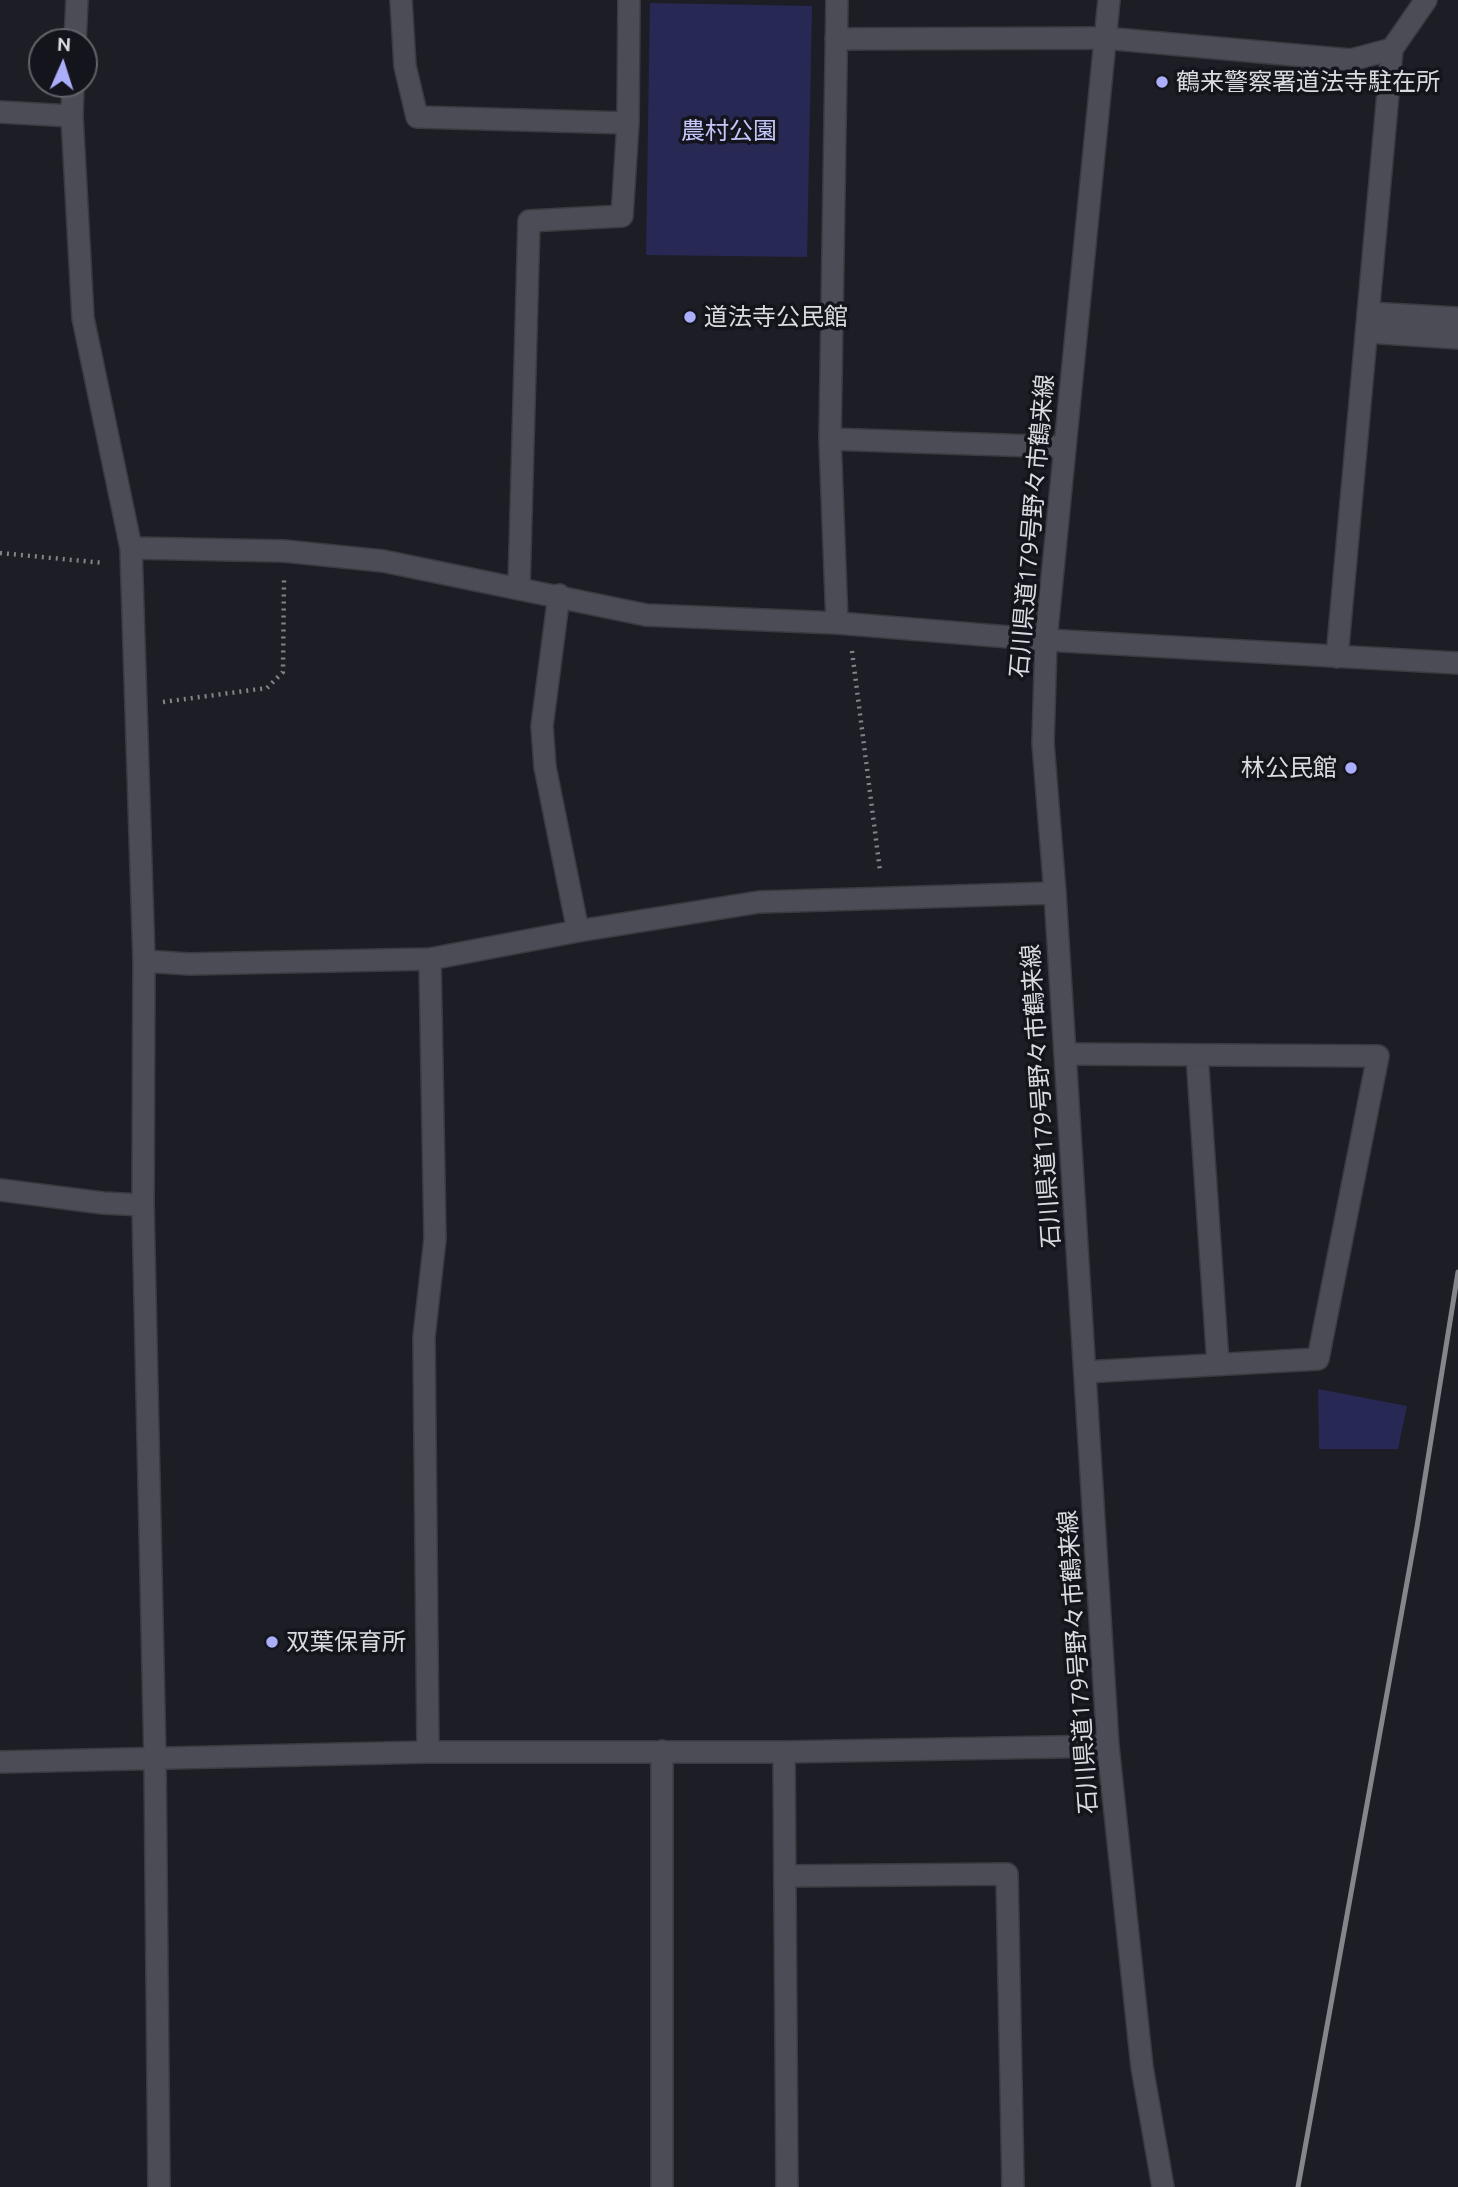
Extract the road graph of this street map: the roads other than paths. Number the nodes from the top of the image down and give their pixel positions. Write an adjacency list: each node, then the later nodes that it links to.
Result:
1 (78, 0): 7 (street)
2 (401, 0): 14 (street)
3 (629, 0): 14 (street)
4 (837, 0): 9 (street)
5 (1109, 0): 8 (street, 石川県道179号野々市鶴来線)
6 (1426, 0): 10 (street)
7 (76, 28)
8 (1104, 38): 9 (street); 10 (street); 19 (street, 石川県道179号野々市鶴来線)
9 (836, 39): 18 (street)
10 (1392, 49): 16 (street)
11 (73, 98): 13 (street)
12 (0, 112): 13 (street)
13 (72, 116): 20 (street)
14 (628, 123): 21 (street)
15 (1458, 318): 16 (street)
16 (1367, 323): 17 (street); 25 (street)
17 (1458, 338)
18 (830, 439): 19 (street); 23 (street)
19 (1063, 447): 24 (street, 石川県道179号野々市鶴来線)
20 (131, 556): 21 (street); 30 (street)
21 (519, 587): 22 (street)
22 (559, 595): 23 (street); 28 (street)
23 (837, 623): 24 (street)
24 (1046, 640): 25 (street); 27 (street, 石川県道179号野々市鶴来線)
25 (1338, 657): 26 (street)
26 (1458, 663)
27 (1055, 893): 28 (street); 31 (street, 石川県道179号野々市鶴来線)
28 (578, 931): 29 (street)
29 (430, 959): 30 (street); 39 (street)
30 (144, 961): 34 (street)
31 (1065, 1054): 32 (street); 36 (street, 石川県道179号野々市鶴来線)
32 (1197, 1055): 35 (street); 35 (street)
33 (0, 1190): 34 (street)
34 (143, 1205): 41 (street)
35 (1218, 1364): 36 (street)
36 (1085, 1372): 37 (street, 石川県道179号野々市鶴来線)
37 (1108, 1746): 40 (street); 48 (street, 石川県道179号野々市鶴来線)
38 (662, 1751): 39 (street); 40 (street); 45 (street)
39 (428, 1752): 41 (street)
40 (784, 1752): 43 (street)
41 (155, 1760): 42 (street); 44 (street)
42 (0, 1762)
43 (786, 1876): 46 (street); 47 (street)
44 (159, 2187)
45 (662, 2187)
46 (788, 2187)
47 (1013, 2187)
48 (1163, 2187)

